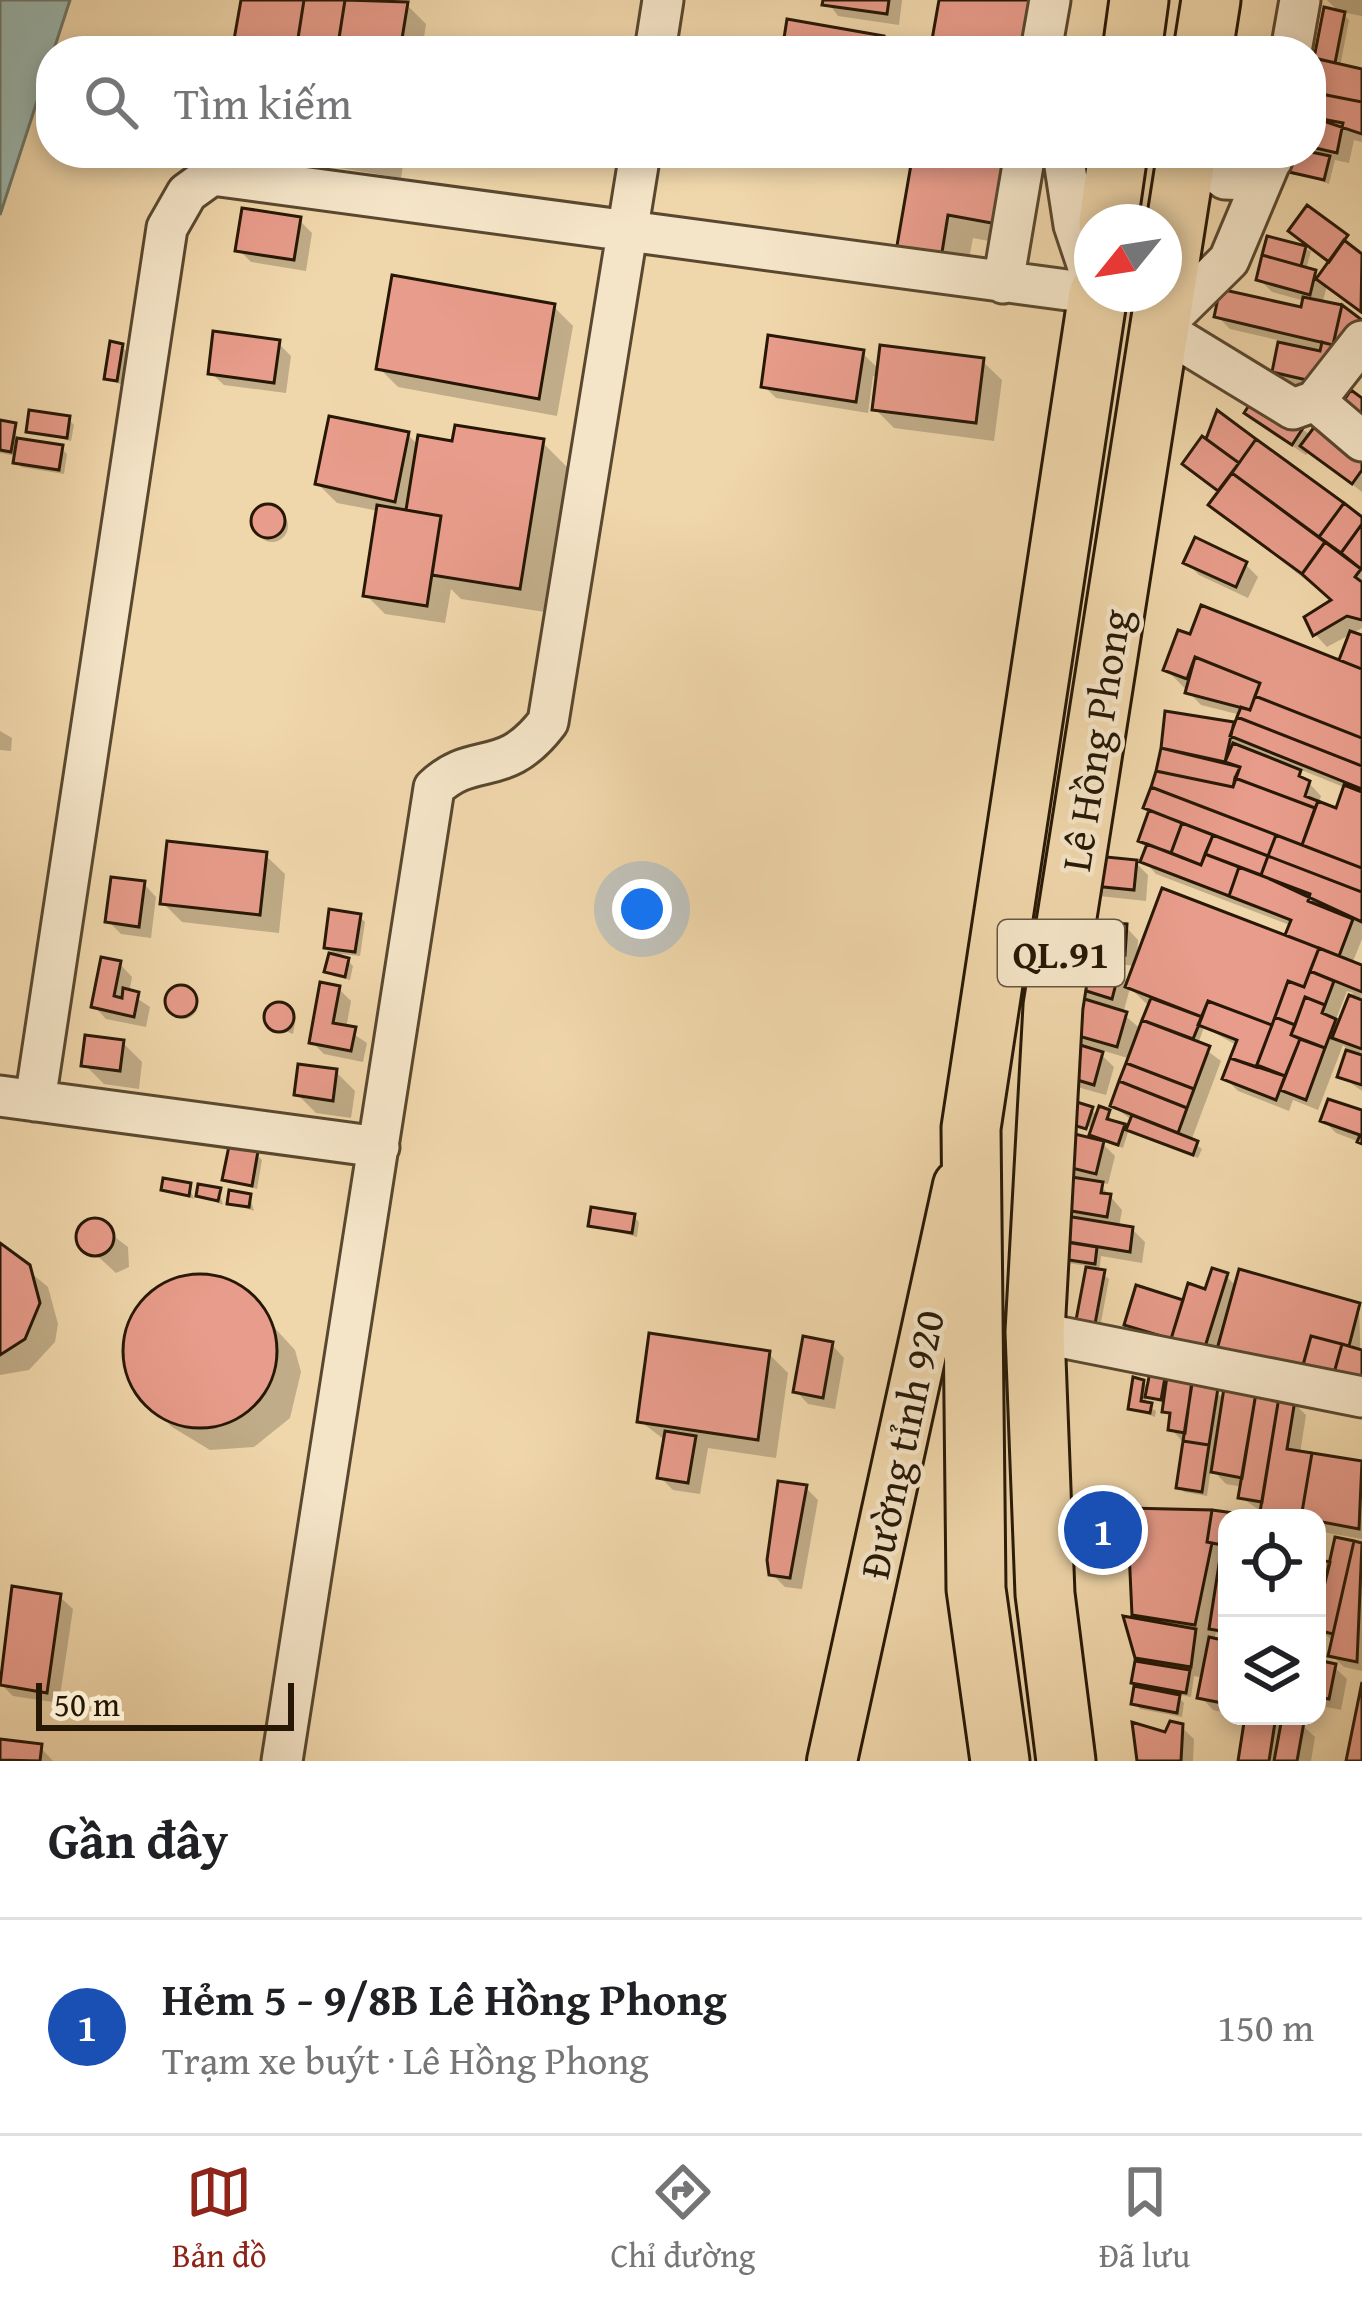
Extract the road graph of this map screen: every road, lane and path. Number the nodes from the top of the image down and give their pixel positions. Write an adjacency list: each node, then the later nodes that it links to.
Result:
1 (663, 0): 7 (street)
2 (1050, 0): 8 (street)
3 (1073, 0): 9 (street)
4 (1139, 0): 10 (highway)
5 (1211, 0): 11 (highway)
6 (1300, 0): 12 (street)
7 (657, 36)
8 (1044, 36)
9 (1068, 36)
10 (1134, 36)
11 (1205, 36)
12 (1294, 36)
13 (638, 168): 23 (street)
14 (1022, 168): 24 (street)
15 (1065, 168): 22 (street)
16 (1116, 168): 21 (highway)
17 (1187, 168): 27 (highway, Lê Hồng Phong / QL.91)
18 (1210, 168): 19 (street)
19 (1260, 168)
20 (1268, 168): 27 (street)
21 (1111, 204)
22 (1074, 225)
23 (628, 230): 24 (street); 31 (street); 33 (street)
24 (1003, 283): 25 (street)
25 (1074, 289)
26 (1093, 312): 32 (highway, Lê Hồng Phong / QL.91)
27 (1160, 328): 29 (street); 34 (highway, Lê Hồng Phong / QL.91)
28 (1362, 341): 29 (street)
29 (1315, 401): 30 (street)
30 (1362, 440)
31 (17, 1098): 33 (street)
32 (970, 1128): 37 (main road, Đường tỉnh 920); 38 (highway, Lê Hồng Phong / QL.91)
33 (379, 1148): 36 (street)
34 (1035, 1332): 35 (street); 39 (highway, Lê Hồng Phong / QL.91)
35 (1362, 1397)
36 (282, 1761)
37 (832, 1761)
38 (1000, 1761)
39 (1066, 1761)

